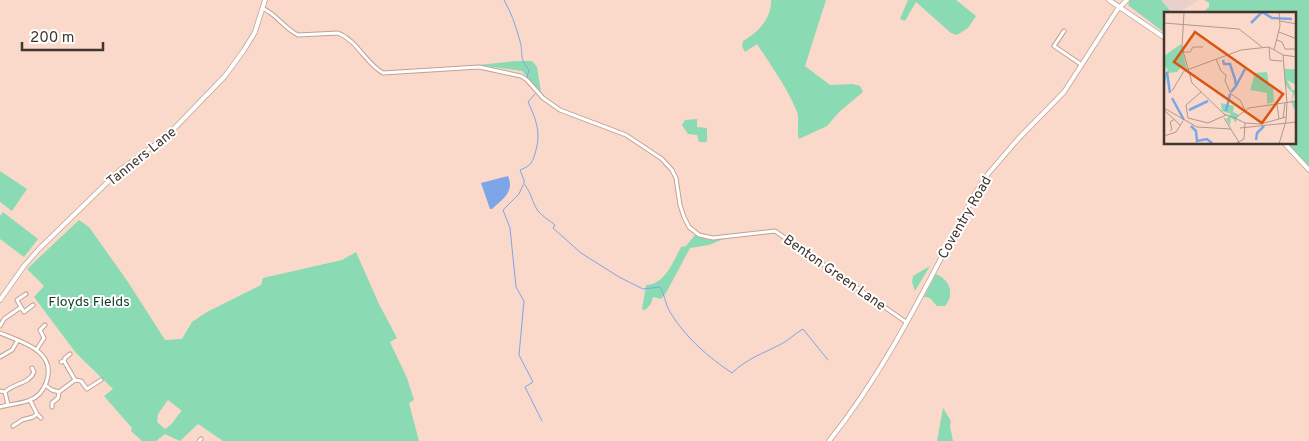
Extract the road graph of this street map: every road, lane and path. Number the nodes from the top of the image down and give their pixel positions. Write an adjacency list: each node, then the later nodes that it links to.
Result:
1 (266, 0): 5 (street, Tanners Lane)
2 (1109, 0): 4 (street)
3 (1127, 0): 4 (street, Coventry Road)
4 (1120, 7): 7 (street); 8 (street, Coventry Road)
5 (264, 10): 12 (street, Tanners Lane); 15 (street, Benton Green Lane)
6 (1064, 31): 8 (street)
7 (1164, 37)
8 (1082, 65): 15 (street, Coventry Road)
9 (1286, 145): 10 (street)
10 (1309, 170)
11 (26, 294): 14 (street)
12 (0, 300)
13 (33, 305): 14 (street)
14 (21, 307): 17 (street)
15 (906, 322): 37 (street, Coventry Road)
16 (45, 324): 20 (street)
17 (0, 326)
18 (0, 333): 19 (street)
19 (18, 340): 20 (street); 22 (street)
20 (37, 349): 26 (street)
21 (70, 354): 24 (street)
22 (0, 357)
23 (32, 368): 28 (street)
24 (75, 380): 25 (street); 29 (street)
25 (100, 380)
26 (45, 385): 29 (street); 30 (street)
27 (0, 391): 28 (street)
28 (5, 392): 32 (street)
29 (58, 392): 31 (street)
30 (30, 400): 32 (street); 34 (street)
31 (47, 402)
32 (8, 405): 33 (street)
33 (0, 407)
34 (38, 414): 35 (street); 36 (street)
35 (41, 418)
36 (14, 424)
37 (830, 441)

